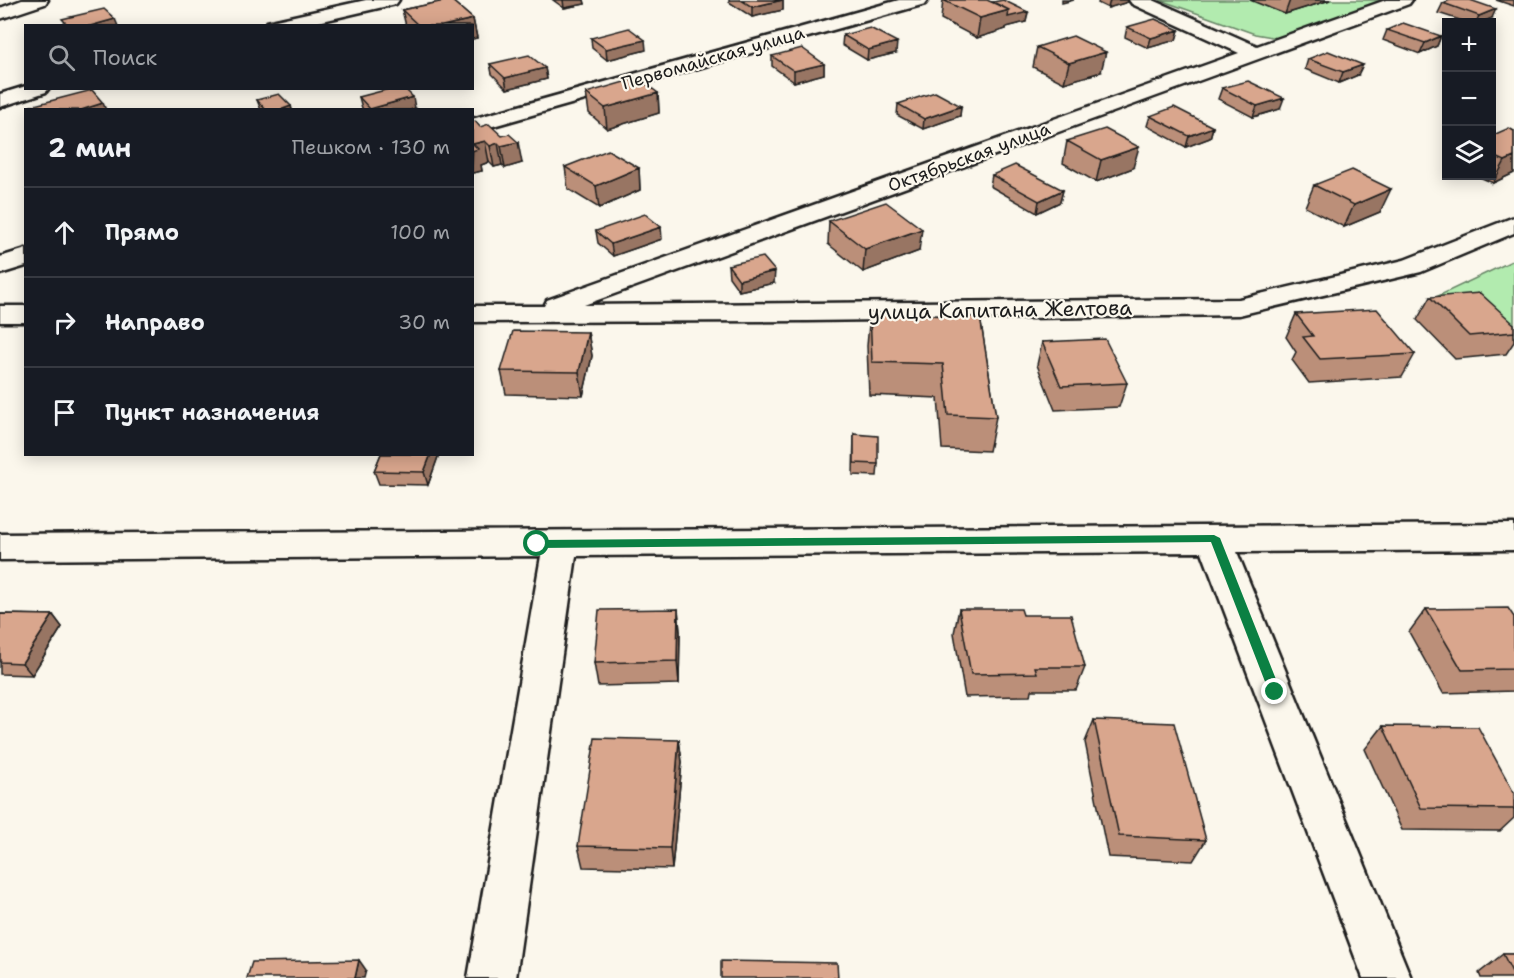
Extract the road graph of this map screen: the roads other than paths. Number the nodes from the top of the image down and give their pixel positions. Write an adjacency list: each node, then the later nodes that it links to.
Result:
1 (39, 0): 6 (street)
2 (390, 0): 7 (street)
3 (919, 0): 11 (street, Первомайская улица)
4 (1138, 0): 8 (street)
5 (1402, 0): 8 (street, Октябрьская улица)
6 (0, 14)
7 (283, 24)
8 (1256, 53): 18 (street, Октябрьская улица)
9 (33, 90): 10 (street)
10 (0, 101)
11 (474, 125)
12 (1514, 224): 18 (street, улица Капитана Желтова)
13 (24, 258): 14 (street)
14 (0, 266)
15 (0, 314): 16 (street)
16 (24, 314)
17 (474, 314): 18 (street, улица Капитана Желтова)
18 (536, 314)
19 (1514, 537): 20 (street)
20 (1214, 538): 21 (street); 24 (street)
21 (560, 544): 22 (street); 23 (street)
22 (0, 547)
23 (492, 978)
24 (1387, 978)

